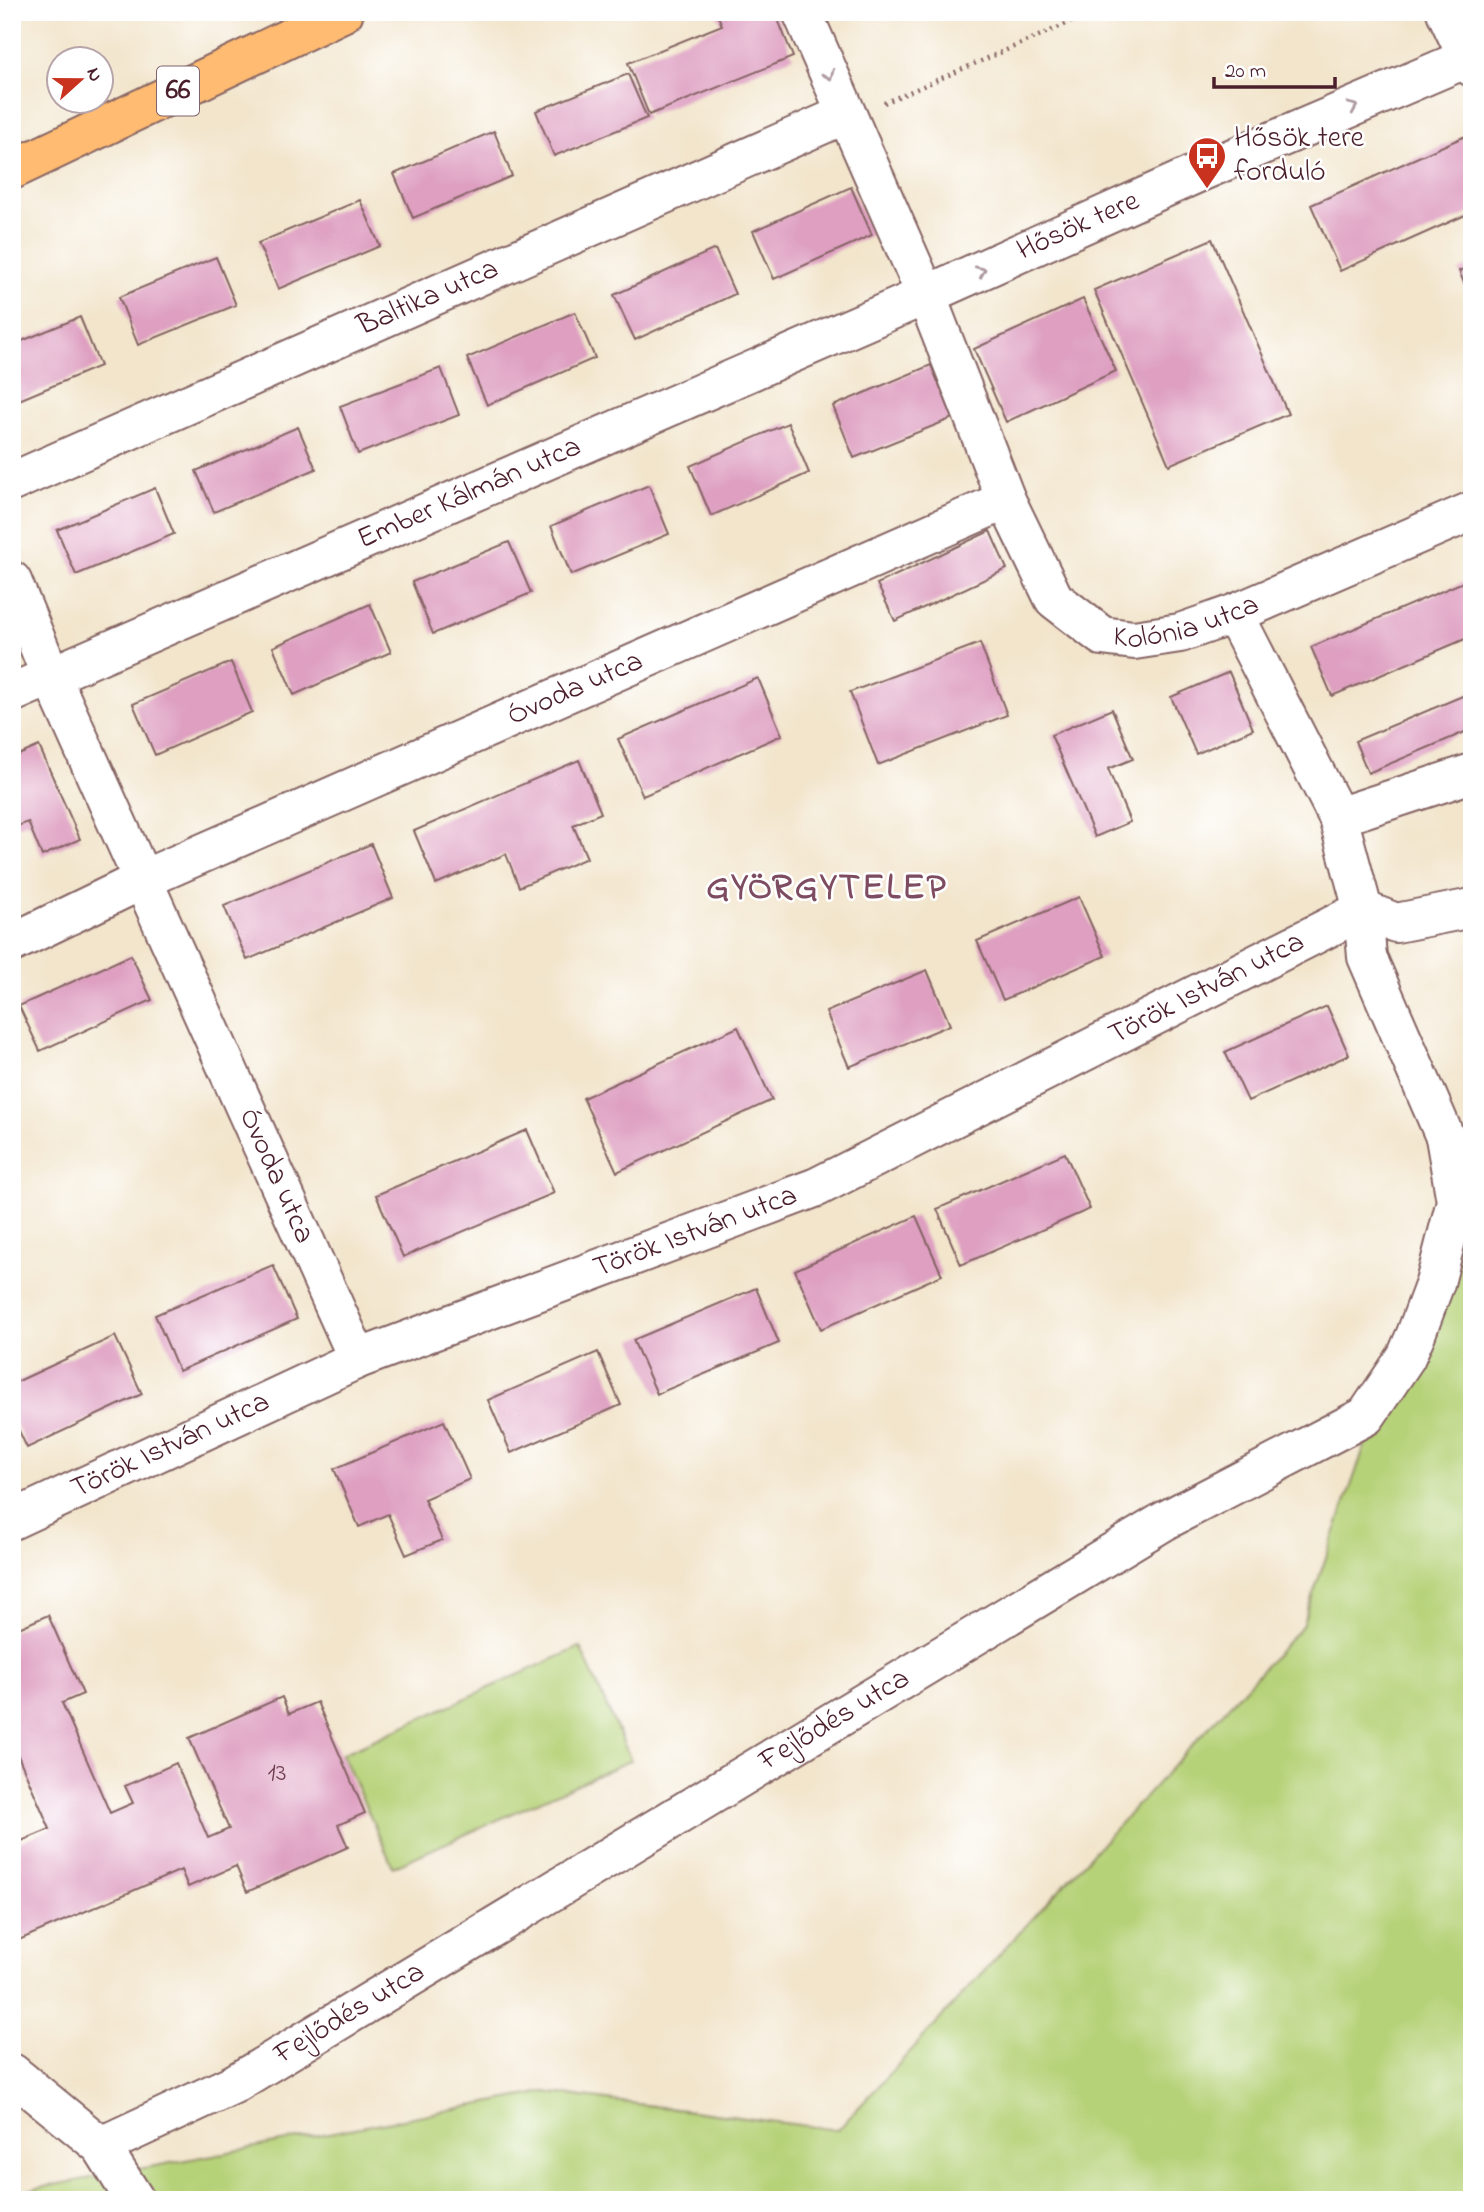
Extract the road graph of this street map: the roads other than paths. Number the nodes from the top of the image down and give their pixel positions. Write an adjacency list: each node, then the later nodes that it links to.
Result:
1 (344, 12): 6 (main road, 66)
2 (802, 12): 5 (street, one-way to 5)
3 (1446, 12): 4 (street, Hősök tere)
4 (1470, 61): 7 (street, Hősök tere, one-way to 4)
5 (846, 114): 7 (street); 8 (street, Baltika utca)
6 (12, 170)
7 (926, 295): 9 (street, Kolónia utca); 13 (street, Ember Kálmán utca)
8 (12, 482)
9 (1006, 500): 12 (street, Kolónia utca); 17 (street, Óvoda utca)
10 (1472, 511): 12 (street, Kolónia utca)
11 (12, 581): 13 (street, Óvoda utca)
12 (1234, 614): 16 (street)
13 (51, 676): 14 (street, Ember Kálmán utca); 17 (street, Óvoda utca)
14 (12, 693)
15 (1472, 773): 16 (street)
16 (1338, 817): 19 (street)
17 (144, 879): 20 (street, Óvoda utca); 21 (street, Óvoda utca)
18 (1472, 908): 19 (street)
19 (1363, 910): 21 (street, Török István utca); 24 (street, Fejlődés utca)
20 (12, 943)
21 (358, 1359): 22 (street, Török István utca)
22 (12, 1520)
23 (12, 2073): 24 (street)
24 (101, 2146): 25 (street)
25 (135, 2200)

